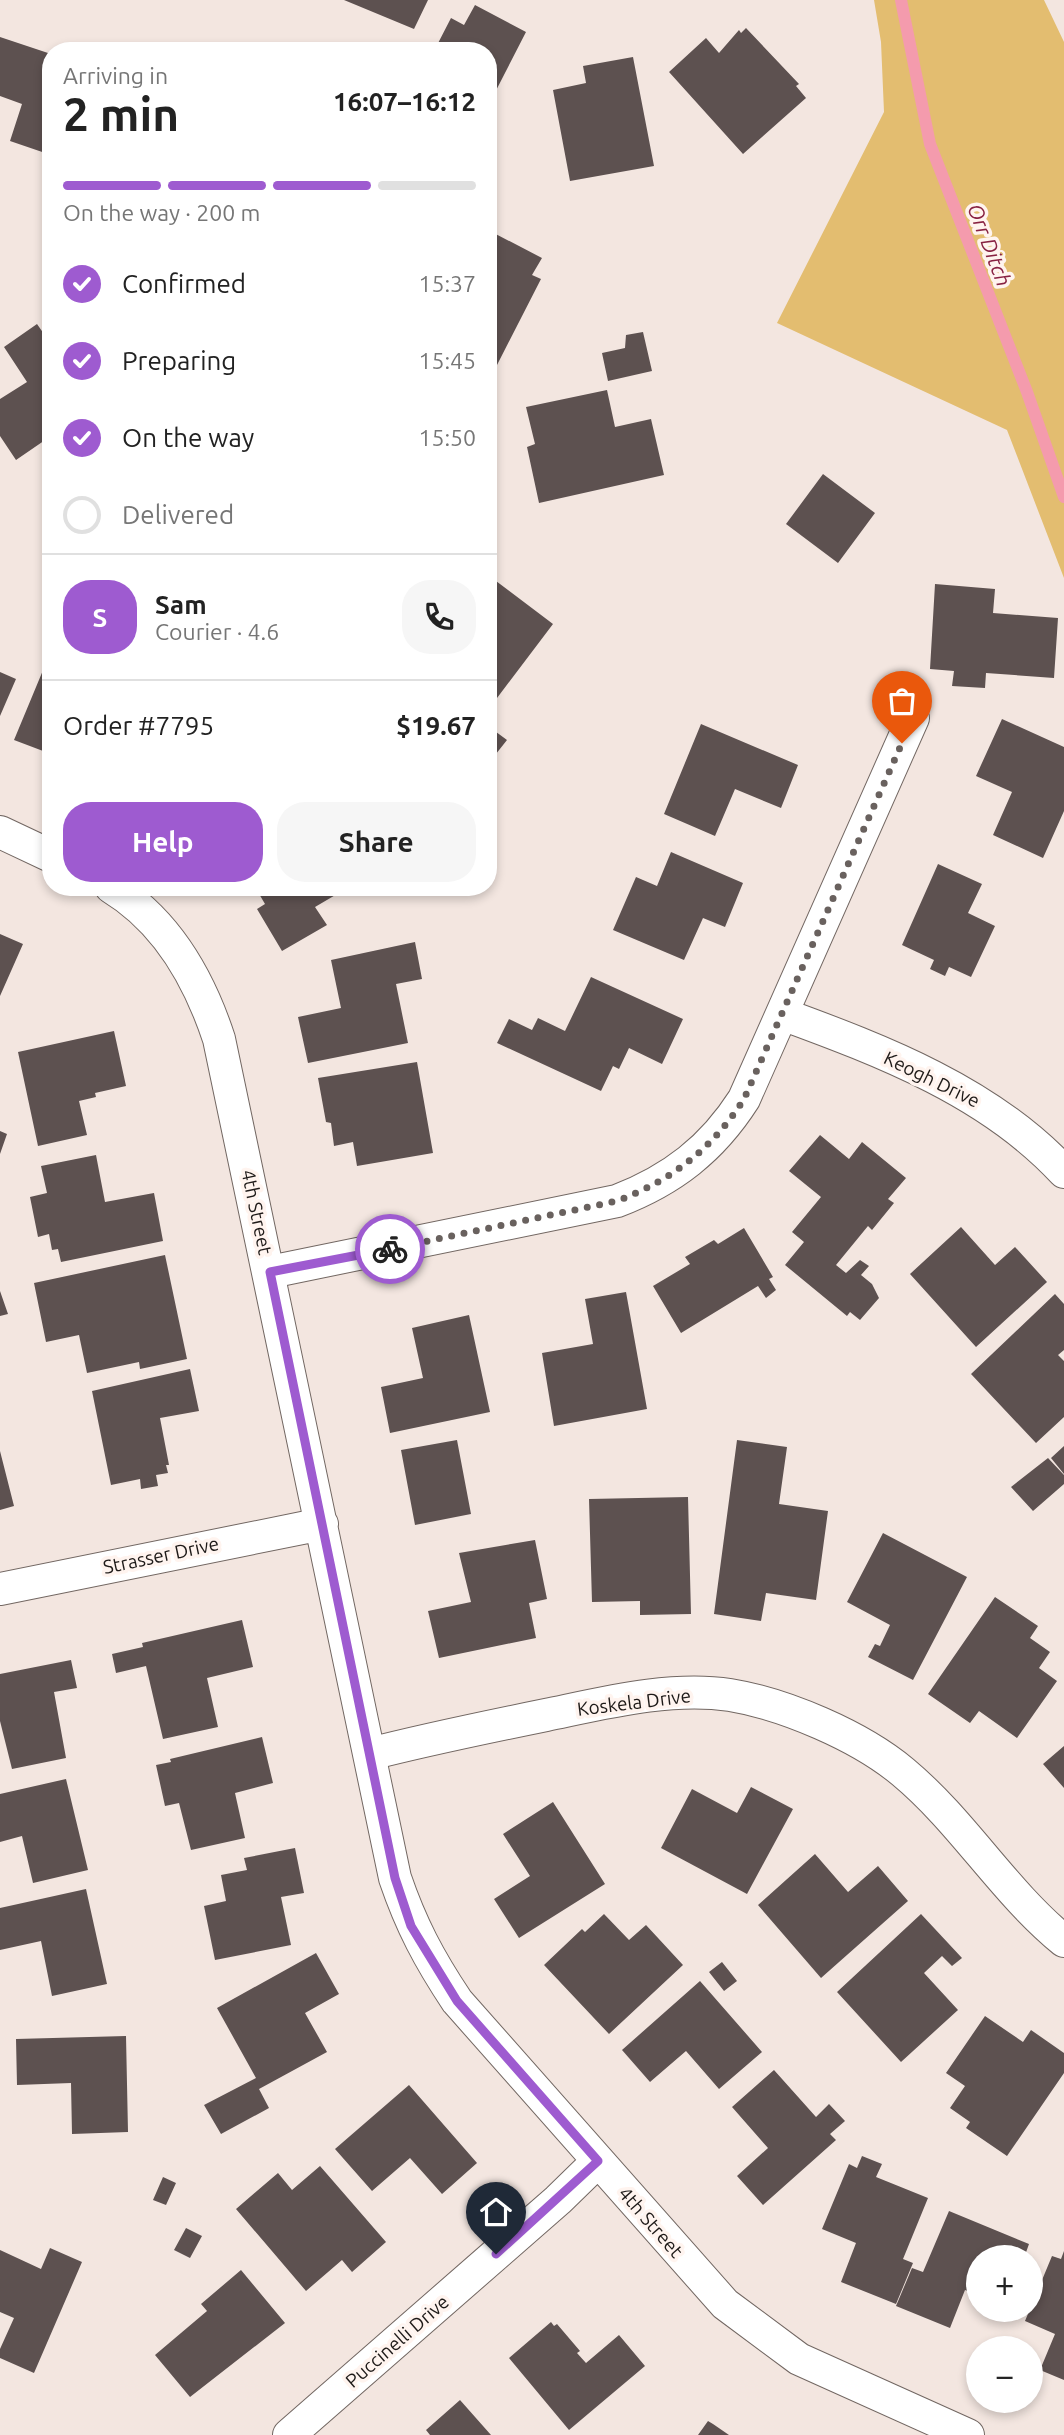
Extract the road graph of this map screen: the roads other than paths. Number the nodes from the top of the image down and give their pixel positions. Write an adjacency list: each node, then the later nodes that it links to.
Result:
1 (913, 718): 5 (street)
2 (0, 832): 3 (street)
3 (42, 852)
4 (124, 896): 7 (street, 4th Street)
5 (782, 1014): 6 (street, Keogh Drive); 7 (street)
6 (1064, 1172)
7 (270, 1272): 8 (street, 4th Street)
8 (322, 1524): 9 (street, Strasser Drive); 10 (street, 4th Street)
9 (0, 1589)
10 (370, 1754): 11 (street, Koskela Drive); 12 (street, 4th Street)
11 (1064, 1941)
12 (598, 2161): 13 (street, Puccinelli Drive); 14 (street, 4th Street)
13 (289, 2435)
14 (967, 2435)

